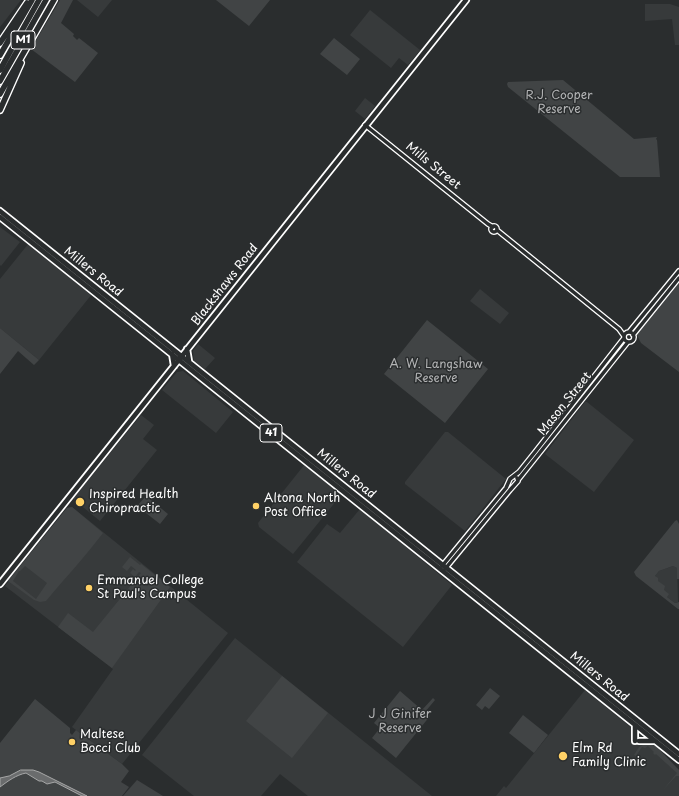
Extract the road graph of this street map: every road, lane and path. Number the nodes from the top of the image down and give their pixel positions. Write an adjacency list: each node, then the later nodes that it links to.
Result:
1 (29, 0): 8 (highway)
2 (32, 0): 9 (highway, M1)
3 (40, 0): 10 (highway, M1)
4 (46, 0): 11 (highway, M1)
5 (54, 0): 7 (highway, M1)
6 (466, 0): 14 (main road, Blackshaws Road)
7 (34, 33): 12 (highway, M1); 13 (highway)
8 (0, 43)
9 (0, 55)
10 (0, 70)
11 (0, 81)
12 (0, 94)
13 (0, 110)
14 (365, 125): 21 (street, Mills Street); 24 (main road, Blackshaws Road)
15 (0, 211): 17 (main road, Millers Road / 41)
16 (0, 218): 17 (main road, Millers Road / 41)
17 (30, 238): 25 (main road, Millers Road / 41)
18 (679, 271): 20 (street, Mason Street)
19 (679, 278): 20 (street, Mason Street)
20 (665, 292): 21 (street, Mason Street); 22 (street, Mason Street)
21 (626, 334): 22 (street); 23 (street); 29 (street, Mason Street)
22 (634, 335): 23 (street, Mason Street)
23 (628, 342): 30 (street, Mason Street)
24 (187, 349): 25 (main road); 26 (main road, Blackshaws Road); 27 (main road)
25 (173, 352): 26 (main road, Millers Road / 41); 28 (main road)
26 (180, 358): 27 (main road, Millers Road / 41); 28 (main road, Blackshaws Road)
27 (188, 364): 28 (main road); 35 (main road, Millers Road / 41)
28 (174, 366): 36 (main road, Blackshaws Road)
29 (580, 394): 30 (street); 31 (street, Mason Street)
30 (585, 396): 32 (street, Mason Street)
31 (514, 477): 32 (street); 33 (street)
32 (518, 480): 34 (street)
33 (510, 481): 34 (street); 35 (street)
34 (514, 485): 35 (street)
35 (443, 568): 37 (main road, Millers Road / 41); 39 (main road, Millers Road / 41)
36 (0, 584)
37 (635, 725): 38 (main road, Millers Road / 41); 38 (main road)
38 (655, 741): 40 (main road, Millers Road / 41)
39 (679, 754)
40 (679, 760)

